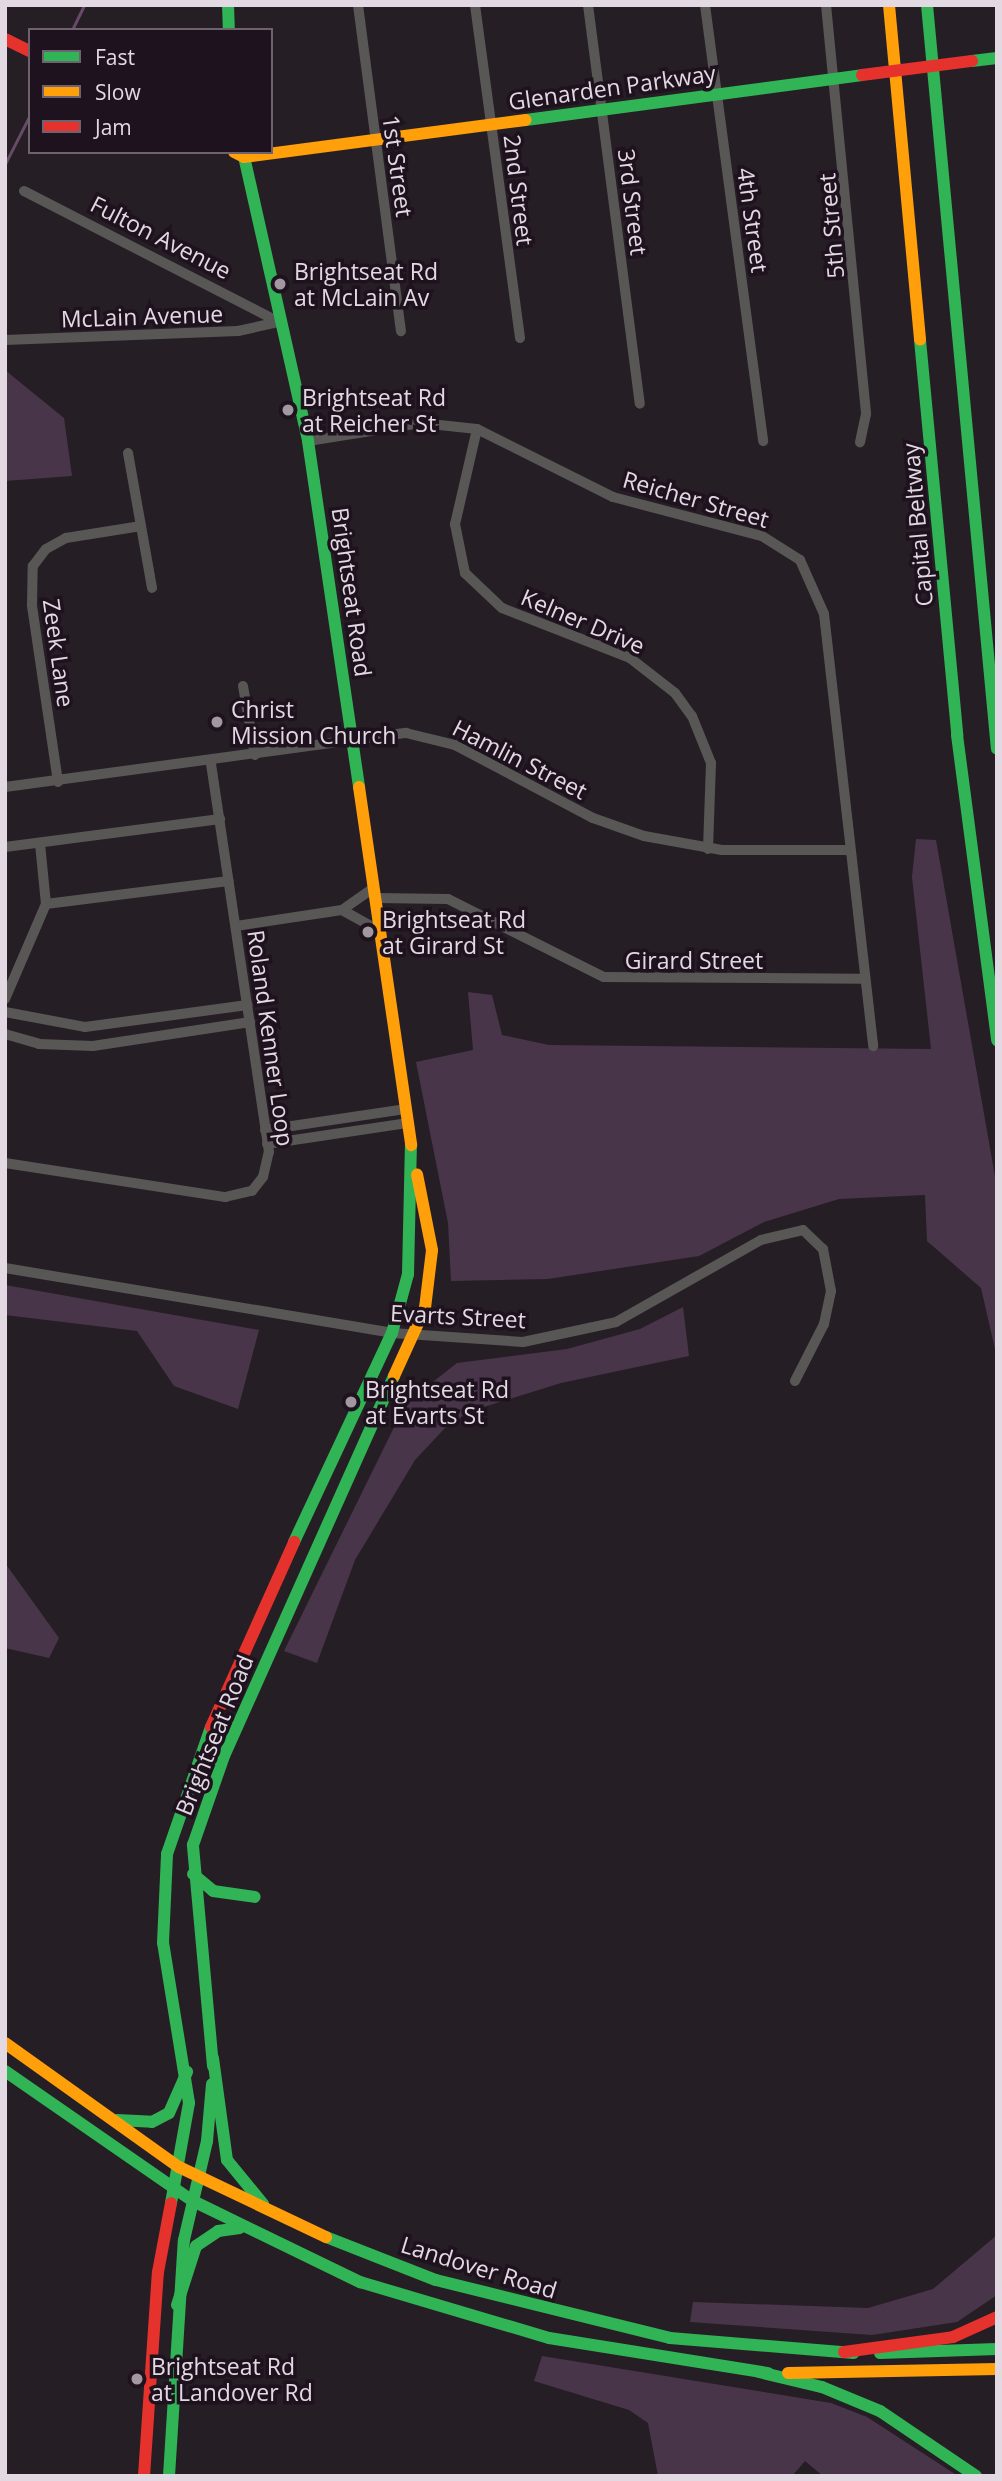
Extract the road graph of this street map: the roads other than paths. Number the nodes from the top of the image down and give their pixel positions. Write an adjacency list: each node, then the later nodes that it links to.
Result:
1 (228, 5): 9 (main road)
2 (358, 5): 17 (street, 1st Street)
3 (475, 5): 16 (street, 2nd Street)
4 (588, 5): 15 (street, 3rd Street)
5 (705, 5): 14 (street, 4th Street)
6 (826, 5): 13 (street, 5th Street)
7 (890, 5): 57 (main road, Capital Beltway)
8 (927, 5): 35 (main road)
9 (229, 28)
10 (5, 39): 11 (main road)
11 (28, 50)
12 (997, 58): 13 (main road, Glenarden Parkway, bridge)
13 (836, 79): 14 (main road, Glenarden Parkway); 29 (street, 5th Street)
14 (717, 94): 15 (main road, Glenarden Parkway); 27 (street, 4th Street)
15 (602, 110): 16 (main road, Glenarden Parkway); 25 (street, 3rd Street)
16 (491, 124): 17 (main road, Glenarden Parkway); 23 (street, 2nd Street)
17 (376, 141): 18 (main road, Glenarden Parkway); 22 (street, 1st Street)
18 (273, 151)
19 (241, 154): 21 (main road, Brightseat Road)
20 (24, 191): 21 (street, Fulton Avenue)
21 (279, 322): 24 (street, McLain Avenue); 28 (main road, Brightseat Road)
22 (401, 331)
23 (520, 338)
24 (5, 340)
25 (640, 404)
26 (477, 429): 28 (street, Reicher Street); 43 (street, Kelner Drive); 44 (street, Reicher Street)
27 (763, 440)
28 (308, 441): 34 (main road, Brightseat Road)
29 (860, 442)
30 (128, 453): 31 (street)
31 (141, 526): 32 (street); 38 (street, Zeek Lane)
32 (152, 588)
33 (243, 686): 36 (street)
34 (352, 739): 36 (street, Hamlin Street); 43 (street, Hamlin Street); 46 (main road, Brightseat Road)
35 (997, 749)
36 (255, 755): 37 (street, Hamlin Street)
37 (211, 762): 38 (street, Hamlin Street); 40 (street, Roland Kenner Loop)
38 (58, 782): 39 (street, Hamlin Street)
39 (5, 788)
40 (220, 819): 41 (street); 45 (street, Roland Kenner Loop)
41 (40, 844): 42 (street); 47 (street)
42 (5, 847)
43 (708, 849): 44 (street, Hamlin Street)
44 (847, 850): 51 (street, Reicher Street)
45 (229, 881): 47 (street); 49 (street, Roland Kenner Loop)
46 (375, 893): 48 (street); 50 (main road, Brightseat Road); 51 (street, Girard Street)
47 (46, 904): 52 (street)
48 (342, 910): 49 (street); 50 (street)
49 (236, 926): 53 (street, Roland Kenner Loop)
50 (381, 931): 59 (main road, Brightseat Road)
51 (863, 979): 58 (street, Reicher Street)
52 (5, 999)
53 (248, 1005): 54 (street); 55 (street, Roland Kenner Loop)
54 (5, 1012)
55 (250, 1022): 56 (street); 61 (street, Roland Kenner Loop)
56 (5, 1034)
57 (997, 1040)
58 (873, 1045)
59 (406, 1109): 60 (main road, Brightseat Road); 61 (street)
60 (408, 1124): 62 (street); 64 (main road, Brightseat Road)
61 (265, 1130): 62 (street, Roland Kenner Loop)
62 (267, 1144): 63 (street, Roland Kenner Loop)
63 (5, 1163)
64 (414, 1167): 66 (main road, Brightseat Road); 67 (main road, Brightseat Road)
65 (5, 1268): 66 (street, Evarts Street)
66 (392, 1333): 67 (street, Evarts Street); 74 (main road, Brightseat Road)
67 (414, 1336): 68 (street, Evarts Street); 69 (main road, Brightseat Road)
68 (795, 1381)
69 (193, 1874): 70 (main road); 72 (main road, Brightseat Road)
70 (255, 1897)
71 (5, 2043): 75 (main road, Landover Road)
72 (214, 2058): 77 (main road, Brightseat Road); 80 (main road)
73 (5, 2071): 78 (main road)
74 (187, 2072): 75 (main road); 76 (main road, Brightseat Road)
75 (112, 2119): 76 (main road, Landover Road)
76 (179, 2167): 77 (main road, Landover Road); 78 (main road, Brightseat Road)
77 (198, 2177): 79 (main road, Brightseat Road); 80 (main road, Landover Road)
78 (174, 2189): 79 (main road); 88 (main road, Brightseat Road)
79 (193, 2201): 81 (main road); 82 (main road, Brightseat Road)
80 (284, 2220): 85 (main road, Landover Road)
81 (240, 2228): 82 (main road); 87 (main road)
82 (177, 2305): 89 (main road, Brightseat Road)
83 (997, 2317): 85 (main road)
84 (997, 2349): 85 (main road, Landover Road)
85 (844, 2353)
86 (997, 2368): 87 (main road)
87 (759, 2372): 90 (main road)
88 (144, 2476)
89 (169, 2476)
90 (976, 2476)

